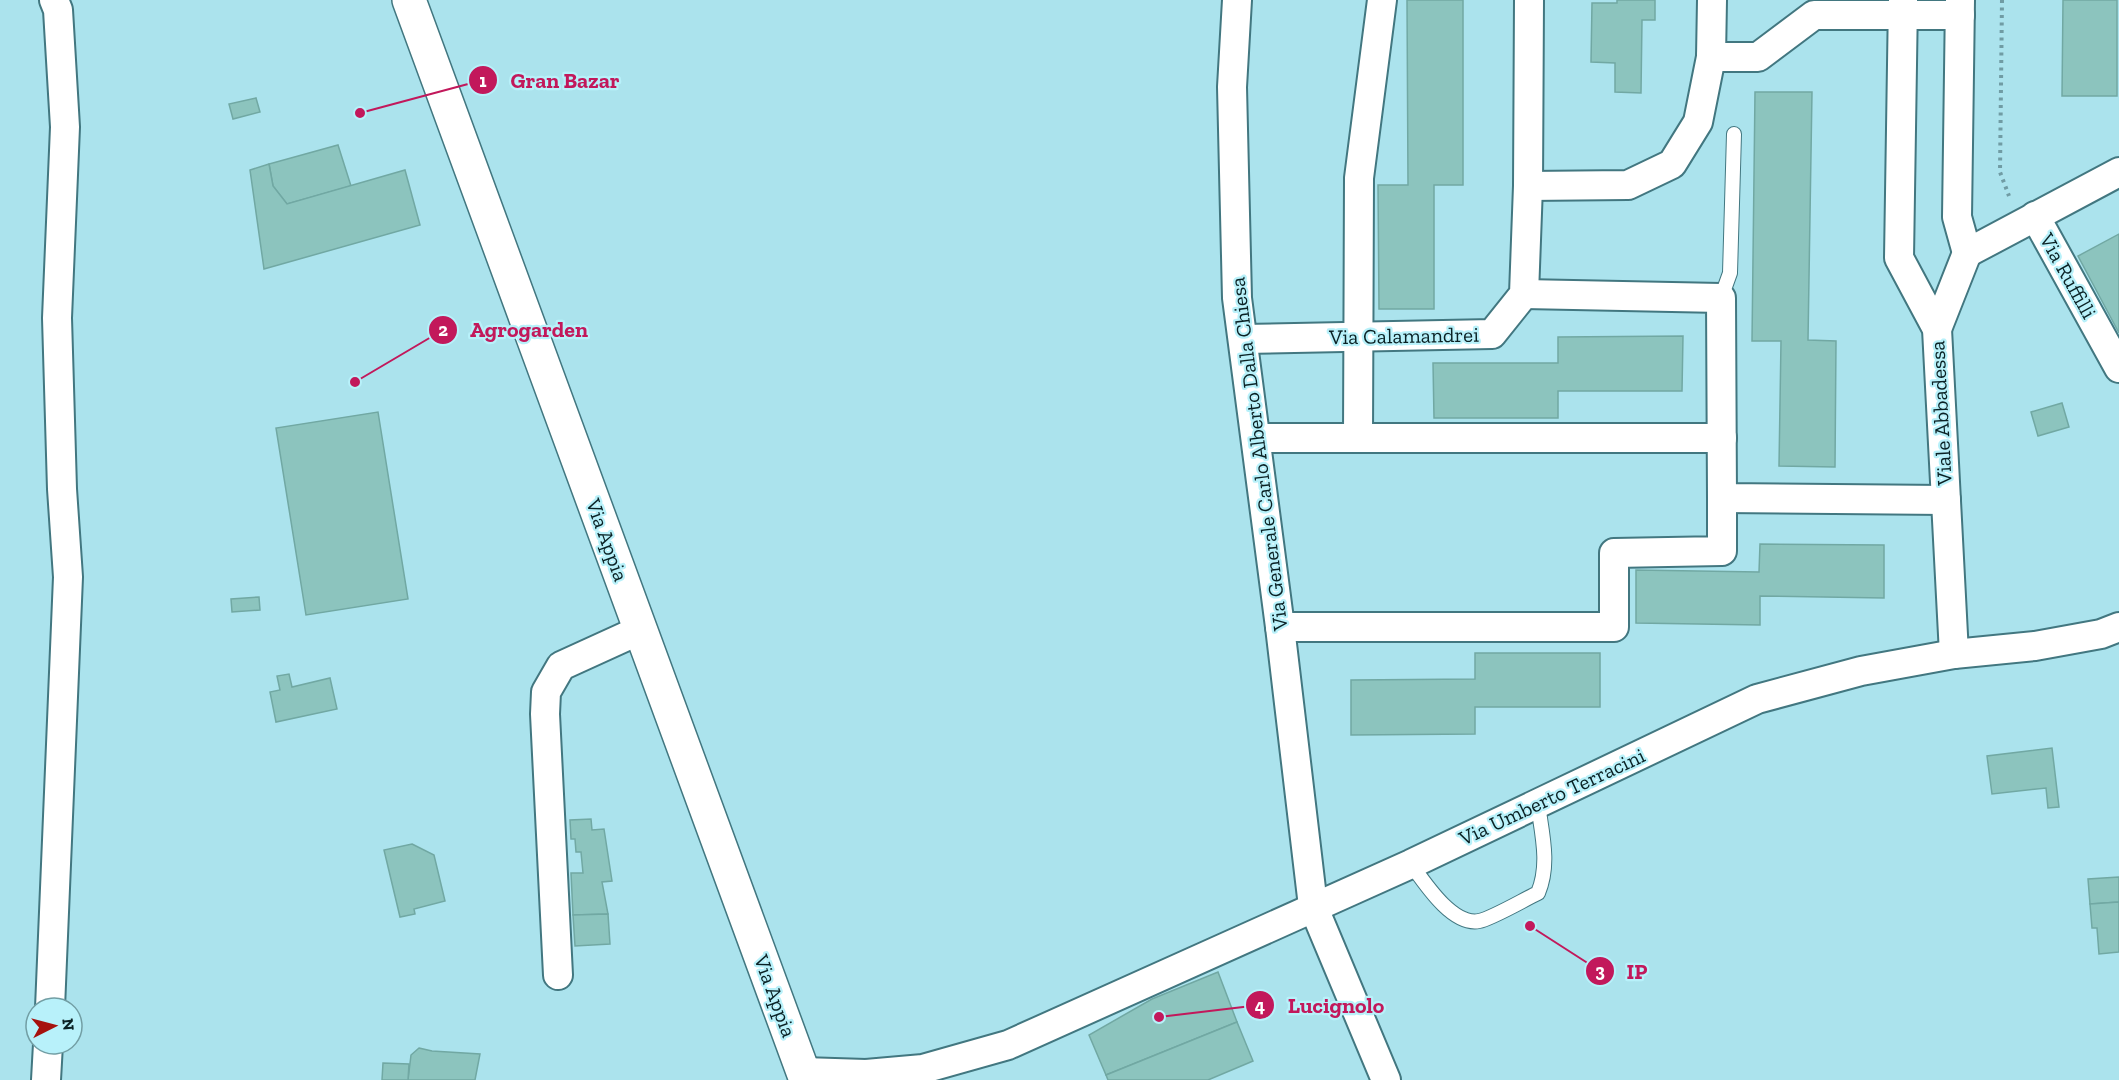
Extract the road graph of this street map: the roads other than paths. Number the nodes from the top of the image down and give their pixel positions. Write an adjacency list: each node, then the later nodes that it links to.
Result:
1 (54, 0): 35 (street)
2 (409, 0): 29 (main road, Via Appia)
3 (1238, 0): 20 (street, Via Generale Carlo Alberto Dalla Chiesa)
4 (1382, 0): 19 (street)
5 (1529, 0): 13 (street)
6 (1712, 0): 10 (street)
7 (1903, 7): 8 (street); 9 (street); 18 (street, Viale Abbadessa)
8 (1960, 7): 15 (street)
9 (1819, 8): 10 (street)
10 (1711, 57): 13 (street)
11 (1734, 134): 17 (lane)
12 (2119, 172): 14 (street)
13 (1528, 186): 16 (street)
14 (2035, 216): 15 (street); 21 (street, Via Ruffilli)
15 (1967, 253): 18 (street)
16 (1524, 294): 17 (street); 19 (street, Via Calamandrei)
17 (1721, 298): 24 (street)
18 (1937, 329): 26 (street, Viale Abbadessa)
19 (1359, 337): 20 (street, Via Calamandrei); 23 (street)
20 (1243, 339): 22 (street, Via Generale Carlo Alberto Dalla Chiesa)
21 (2119, 368)
22 (1256, 438): 23 (street); 27 (street, Via Generale Carlo Alberto Dalla Chiesa)
23 (1358, 438): 24 (street)
24 (1722, 438): 25 (street)
25 (1722, 498): 26 (street); 27 (street)
26 (1946, 500): 30 (street, Viale Abbadessa)
27 (1280, 627): 33 (street, Via Generale Carlo Alberto Dalla Chiesa)
28 (2119, 627): 30 (street, Via Umberto Terracini)
29 (640, 630): 34 (street); 38 (main road, Via Appia)
30 (1954, 654): 31 (street, Via Umberto Terracini)
31 (1538, 805): 32 (street, Via Umberto Terracini); 32 (lane)
32 (1411, 864): 33 (street, Via Umberto Terracini)
33 (1313, 906): 36 (street, Via Umberto Terracini); 41 (street, Via Generale Carlo Alberto Dalla Chiesa)
34 (558, 975)
35 (51, 996)
36 (1008, 1045): 38 (street); 40 (street)
37 (47, 1056): 39 (street)
38 (804, 1076)
39 (46, 1080)
40 (964, 1080)
41 (1386, 1080)

